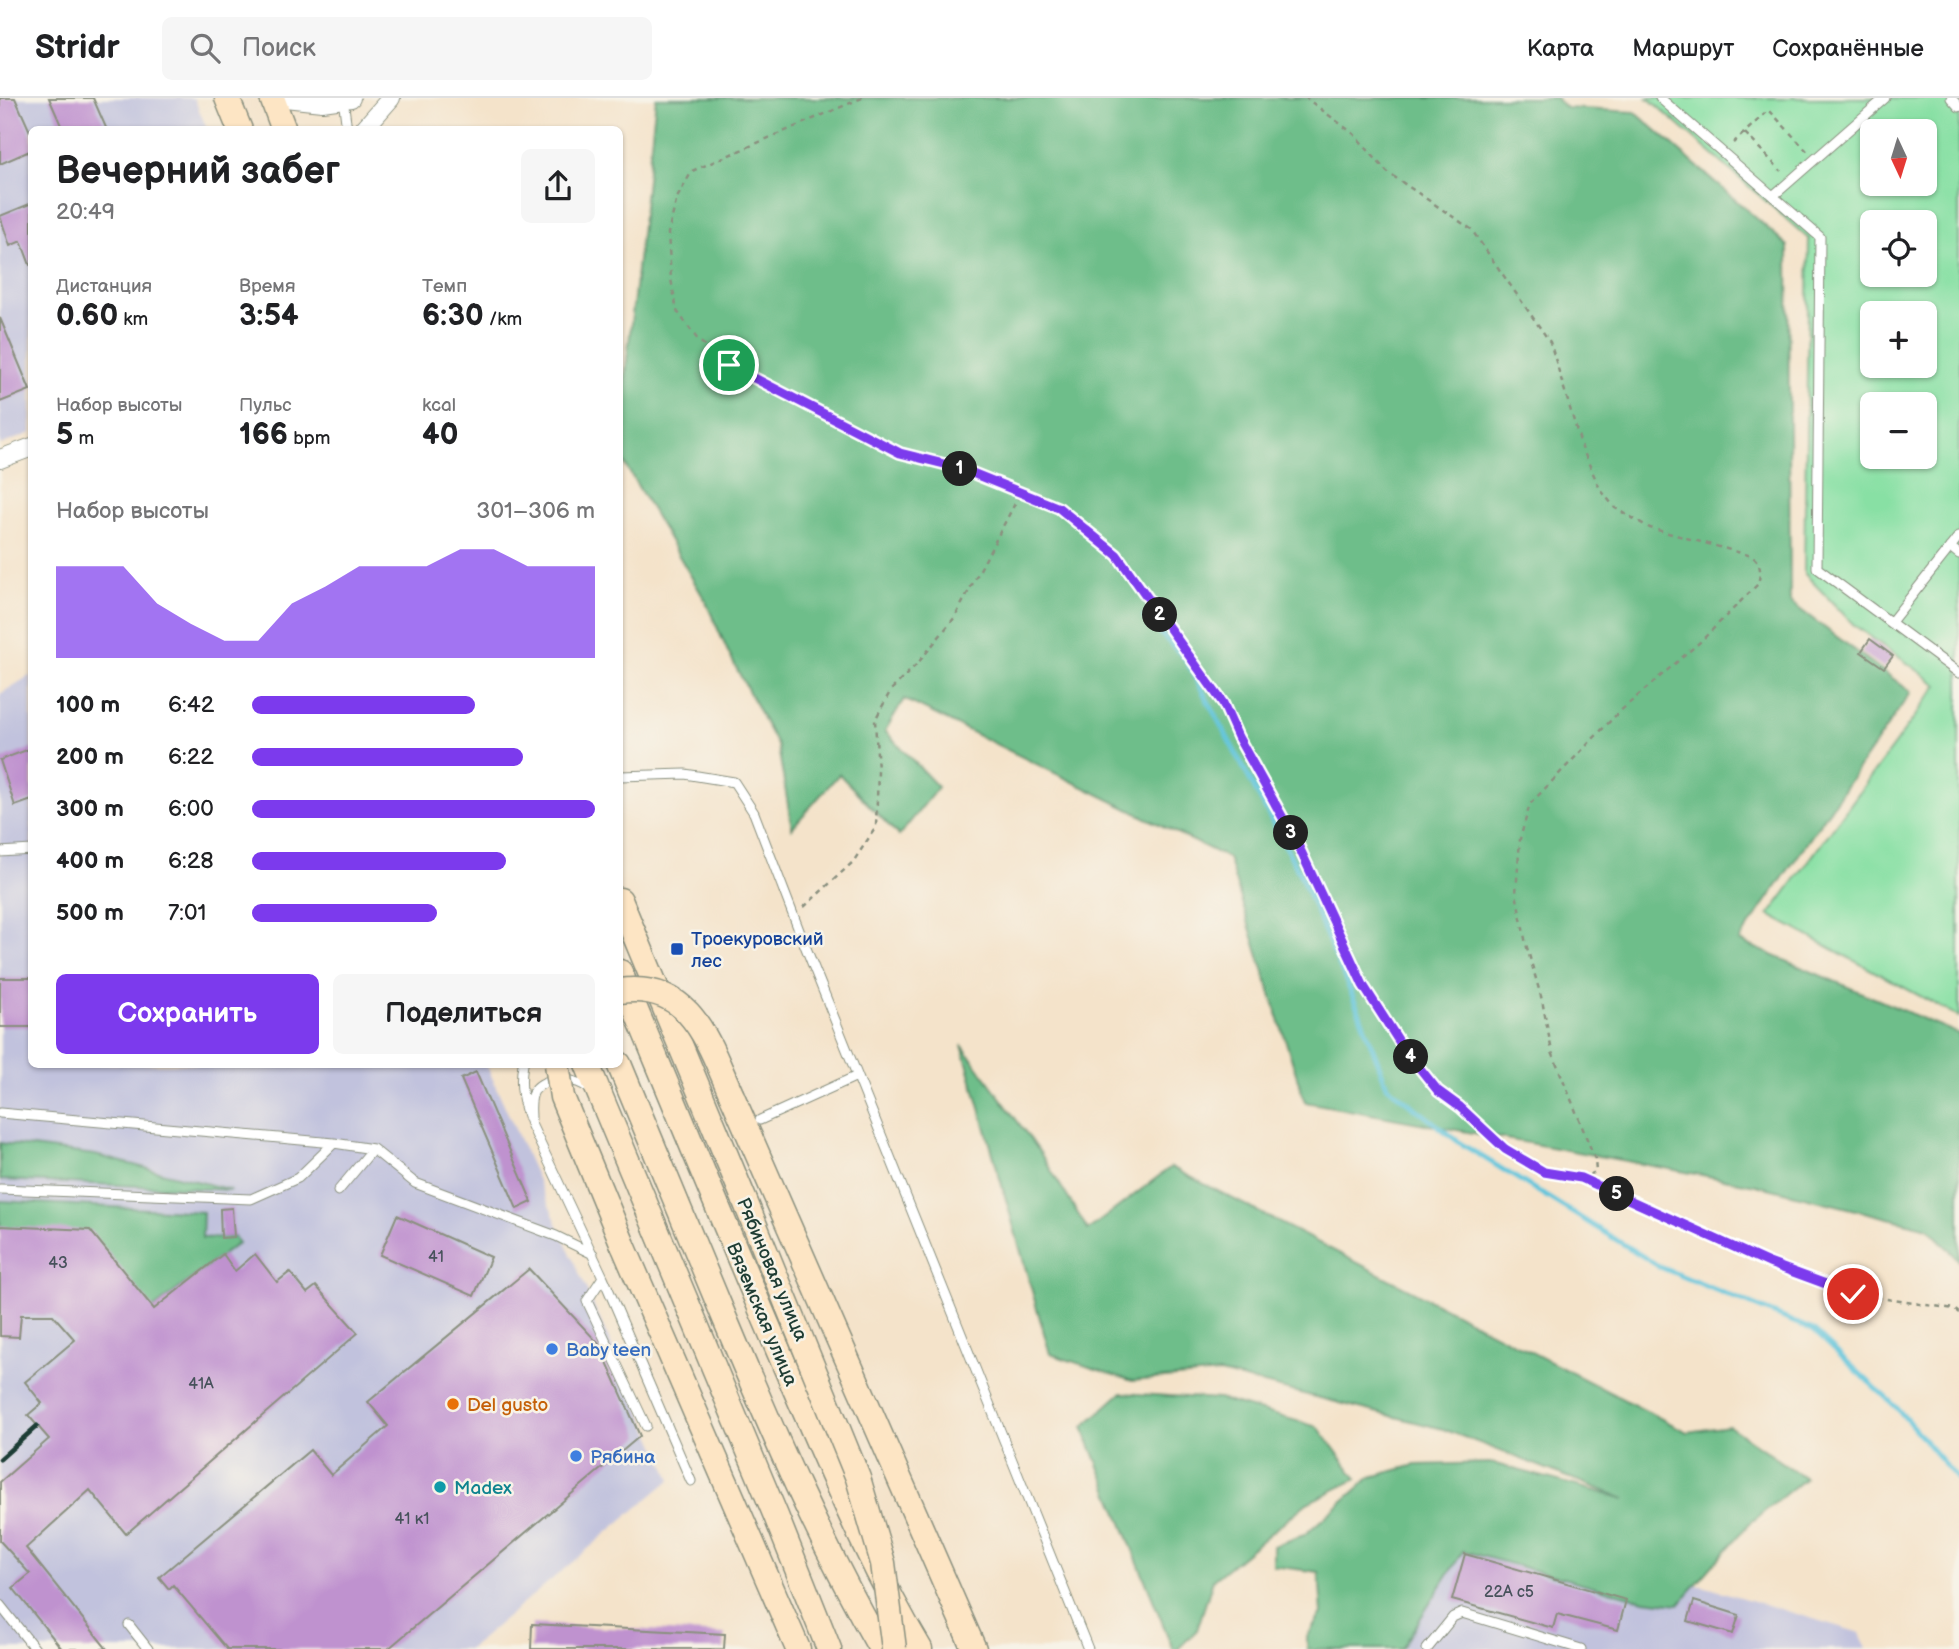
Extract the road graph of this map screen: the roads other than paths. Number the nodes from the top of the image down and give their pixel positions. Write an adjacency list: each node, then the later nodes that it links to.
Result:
1 (228, 98): 10 (main road)
2 (272, 98): 11 (main road)
3 (285, 98): 8 (street)
4 (391, 98): 13 (street)
5 (1660, 98): 14 (lane)
6 (1885, 98): 14 (lane)
7 (1951, 98): 9 (lane)
8 (345, 99): 12 (lane)
9 (1959, 107)
10 (238, 126)
11 (282, 126)
12 (347, 126)
13 (366, 126)
14 (1773, 196): 20 (lane)
15 (28, 448): 16 (street)
16 (0, 459)
17 (1959, 536): 18 (lane)
18 (1950, 547): 19 (lane); 20 (lane)
19 (1959, 554)
20 (1891, 622): 21 (lane)
21 (1959, 673)
22 (623, 776): 32 (lane)
23 (28, 850): 24 (lane)
24 (0, 852)
25 (623, 907): 52 (main road, Рябиновая улица, bridge)
26 (623, 979): 53 (main road, Вяземская улица)
27 (623, 991): 54 (main road, bridge)
28 (523, 1068): 36 (lane)
29 (558, 1068): 49 (main road, bridge)
30 (589, 1068): 33 (main road)
31 (621, 1068): 51 (main road, Вяземская улица)
32 (857, 1076): 35 (lane); 55 (lane)
33 (602, 1102): 36 (lane); 50 (main road)
34 (0, 1113): 37 (lane)
35 (760, 1120)
36 (531, 1124): 41 (lane)
37 (334, 1143): 38 (lane); 39 (lane)
38 (373, 1149): 40 (lane); 41 (lane)
39 (0, 1189)
40 (338, 1191)
41 (593, 1254): 42 (lane)
42 (603, 1277): 43 (lane); 44 (lane)
43 (646, 1426)
44 (691, 1481)
45 (0, 1605): 47 (lane)
46 (129, 1625): 48 (lane)
47 (35, 1649)
48 (148, 1649)
49 (798, 1649)
50 (829, 1649)
51 (881, 1649)
52 (894, 1649)
53 (920, 1649)
54 (974, 1649)
55 (1087, 1649)
56 (1427, 1649): 57 (lane)
57 (1581, 1649)

